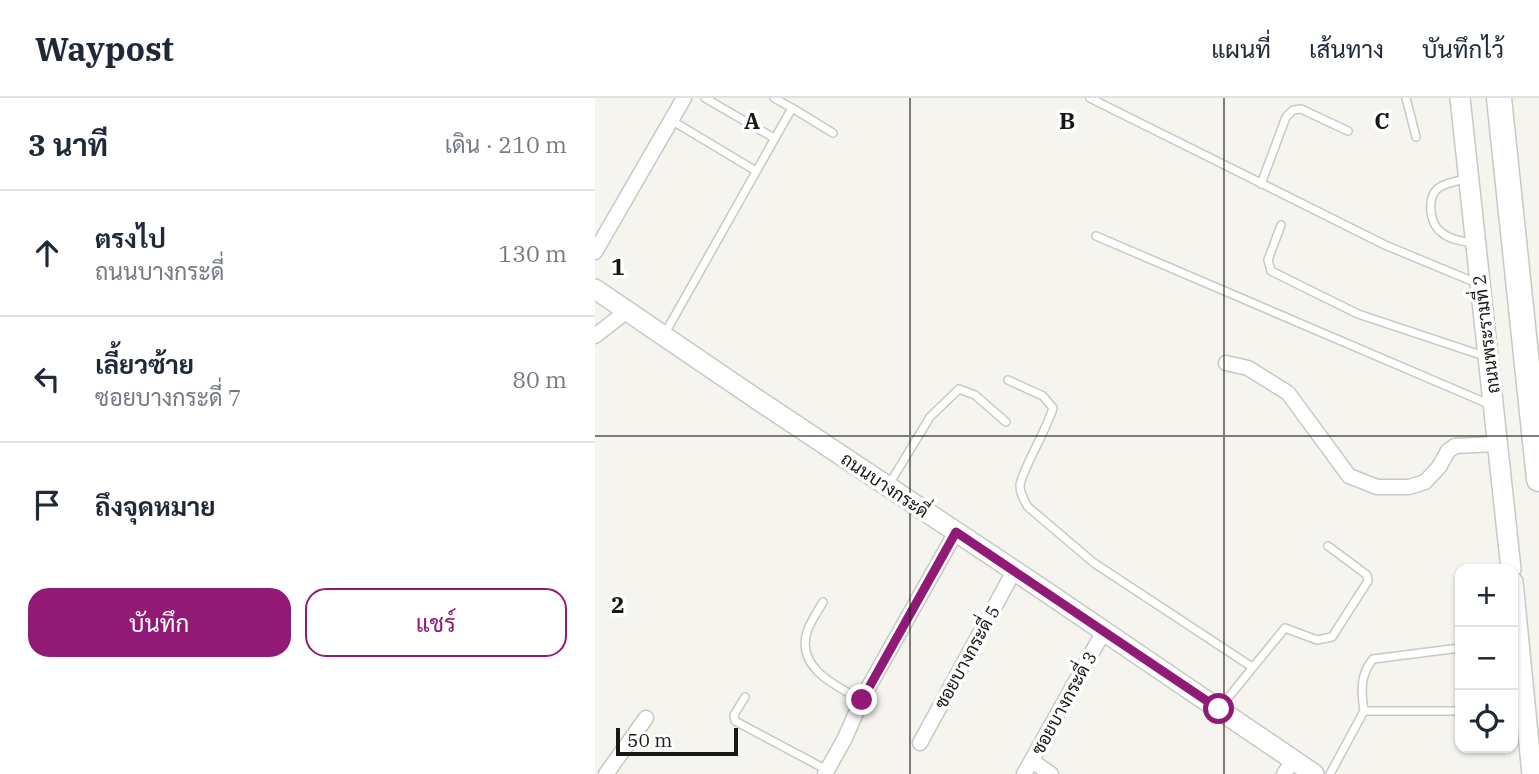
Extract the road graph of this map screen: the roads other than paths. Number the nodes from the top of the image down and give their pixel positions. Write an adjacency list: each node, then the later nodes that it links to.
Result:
1 (684, 98): 10 (street)
2 (705, 98): 14 (lane)
3 (774, 98): 9 (lane)
4 (1090, 98): 17 (lane)
5 (1406, 98): 13 (lane)
6 (1460, 98): 16 (street, ถนนพระรามที่ 2)
7 (1499, 98): 34 (highway, ถนนพระรามที่ 2)
8 (1505, 98): 31 (highway)
9 (792, 108): 12 (lane); 14 (lane)
10 (671, 120): 15 (lane); 21 (street)
11 (1348, 131): 17 (lane)
12 (833, 133)
13 (1416, 137)
14 (773, 138): 15 (lane)
15 (755, 171): 26 (lane)
16 (1468, 178): 20 (street, ถนนพระรามที่ 2); 20 (lane)
17 (1261, 184): 22 (lane)
18 (1280, 225): 27 (lane)
19 (1096, 236): 30 (lane)
20 (1475, 243): 22 (street, ถนนพระรามที่ 2)
21 (595, 252)
22 (1479, 285): 27 (street, ถนนพระรามที่ 2)
23 (595, 289): 24 (street, ถนนบางกระดี่)
24 (627, 311): 25 (street); 26 (street, ถนนบางกระดี่)
25 (595, 336)
26 (664, 336): 35 (street, ถนนบางกระดี่)
27 (1488, 358): 30 (street, ถนนพระรามที่ 2)
28 (1226, 363): 33 (street)
29 (1007, 380): 44 (lane)
30 (1494, 407): 33 (street, ถนนพระรามที่ 2)
31 (1539, 408)
32 (1006, 422): 35 (lane)
33 (1497, 444): 38 (street, ถนนพระรามที่ 2)
34 (1539, 479)
35 (888, 486): 36 (street, ถนนบางกระดี่)
36 (956, 532): 39 (street, ถนนบางกระดี่); 46 (street)
37 (1328, 546): 44 (lane)
38 (1510, 564)
39 (1014, 571): 41 (street, ถนนบางกระดี่); 51 (street, ซอยบางกระดี่ 5)
40 (823, 602): 46 (lane)
41 (1104, 631): 47 (street, ถนนบางกระดี่); 52 (street, ซอยบางกระดี่ 3)
42 (1455, 649): 49 (lane)
43 (1518, 660): 60 (street)
44 (1252, 667): 47 (lane)
45 (745, 697): 55 (lane)
46 (862, 700): 55 (street)
47 (1219, 709): 53 (street, ถนนบางกระดี่)
48 (1455, 711): 49 (lane)
49 (1364, 712): 59 (lane)
50 (646, 718): 54 (street)
51 (920, 743)
52 (1032, 761): 56 (street, ซอยบางกระดี่ 3); 57 (street)
53 (1288, 767): 58 (street, ถนนบางกระดี่)
54 (602, 772)
55 (826, 772)
56 (1024, 774)
57 (1051, 774)
58 (1314, 774)
59 (1331, 774)
60 (1532, 774)

